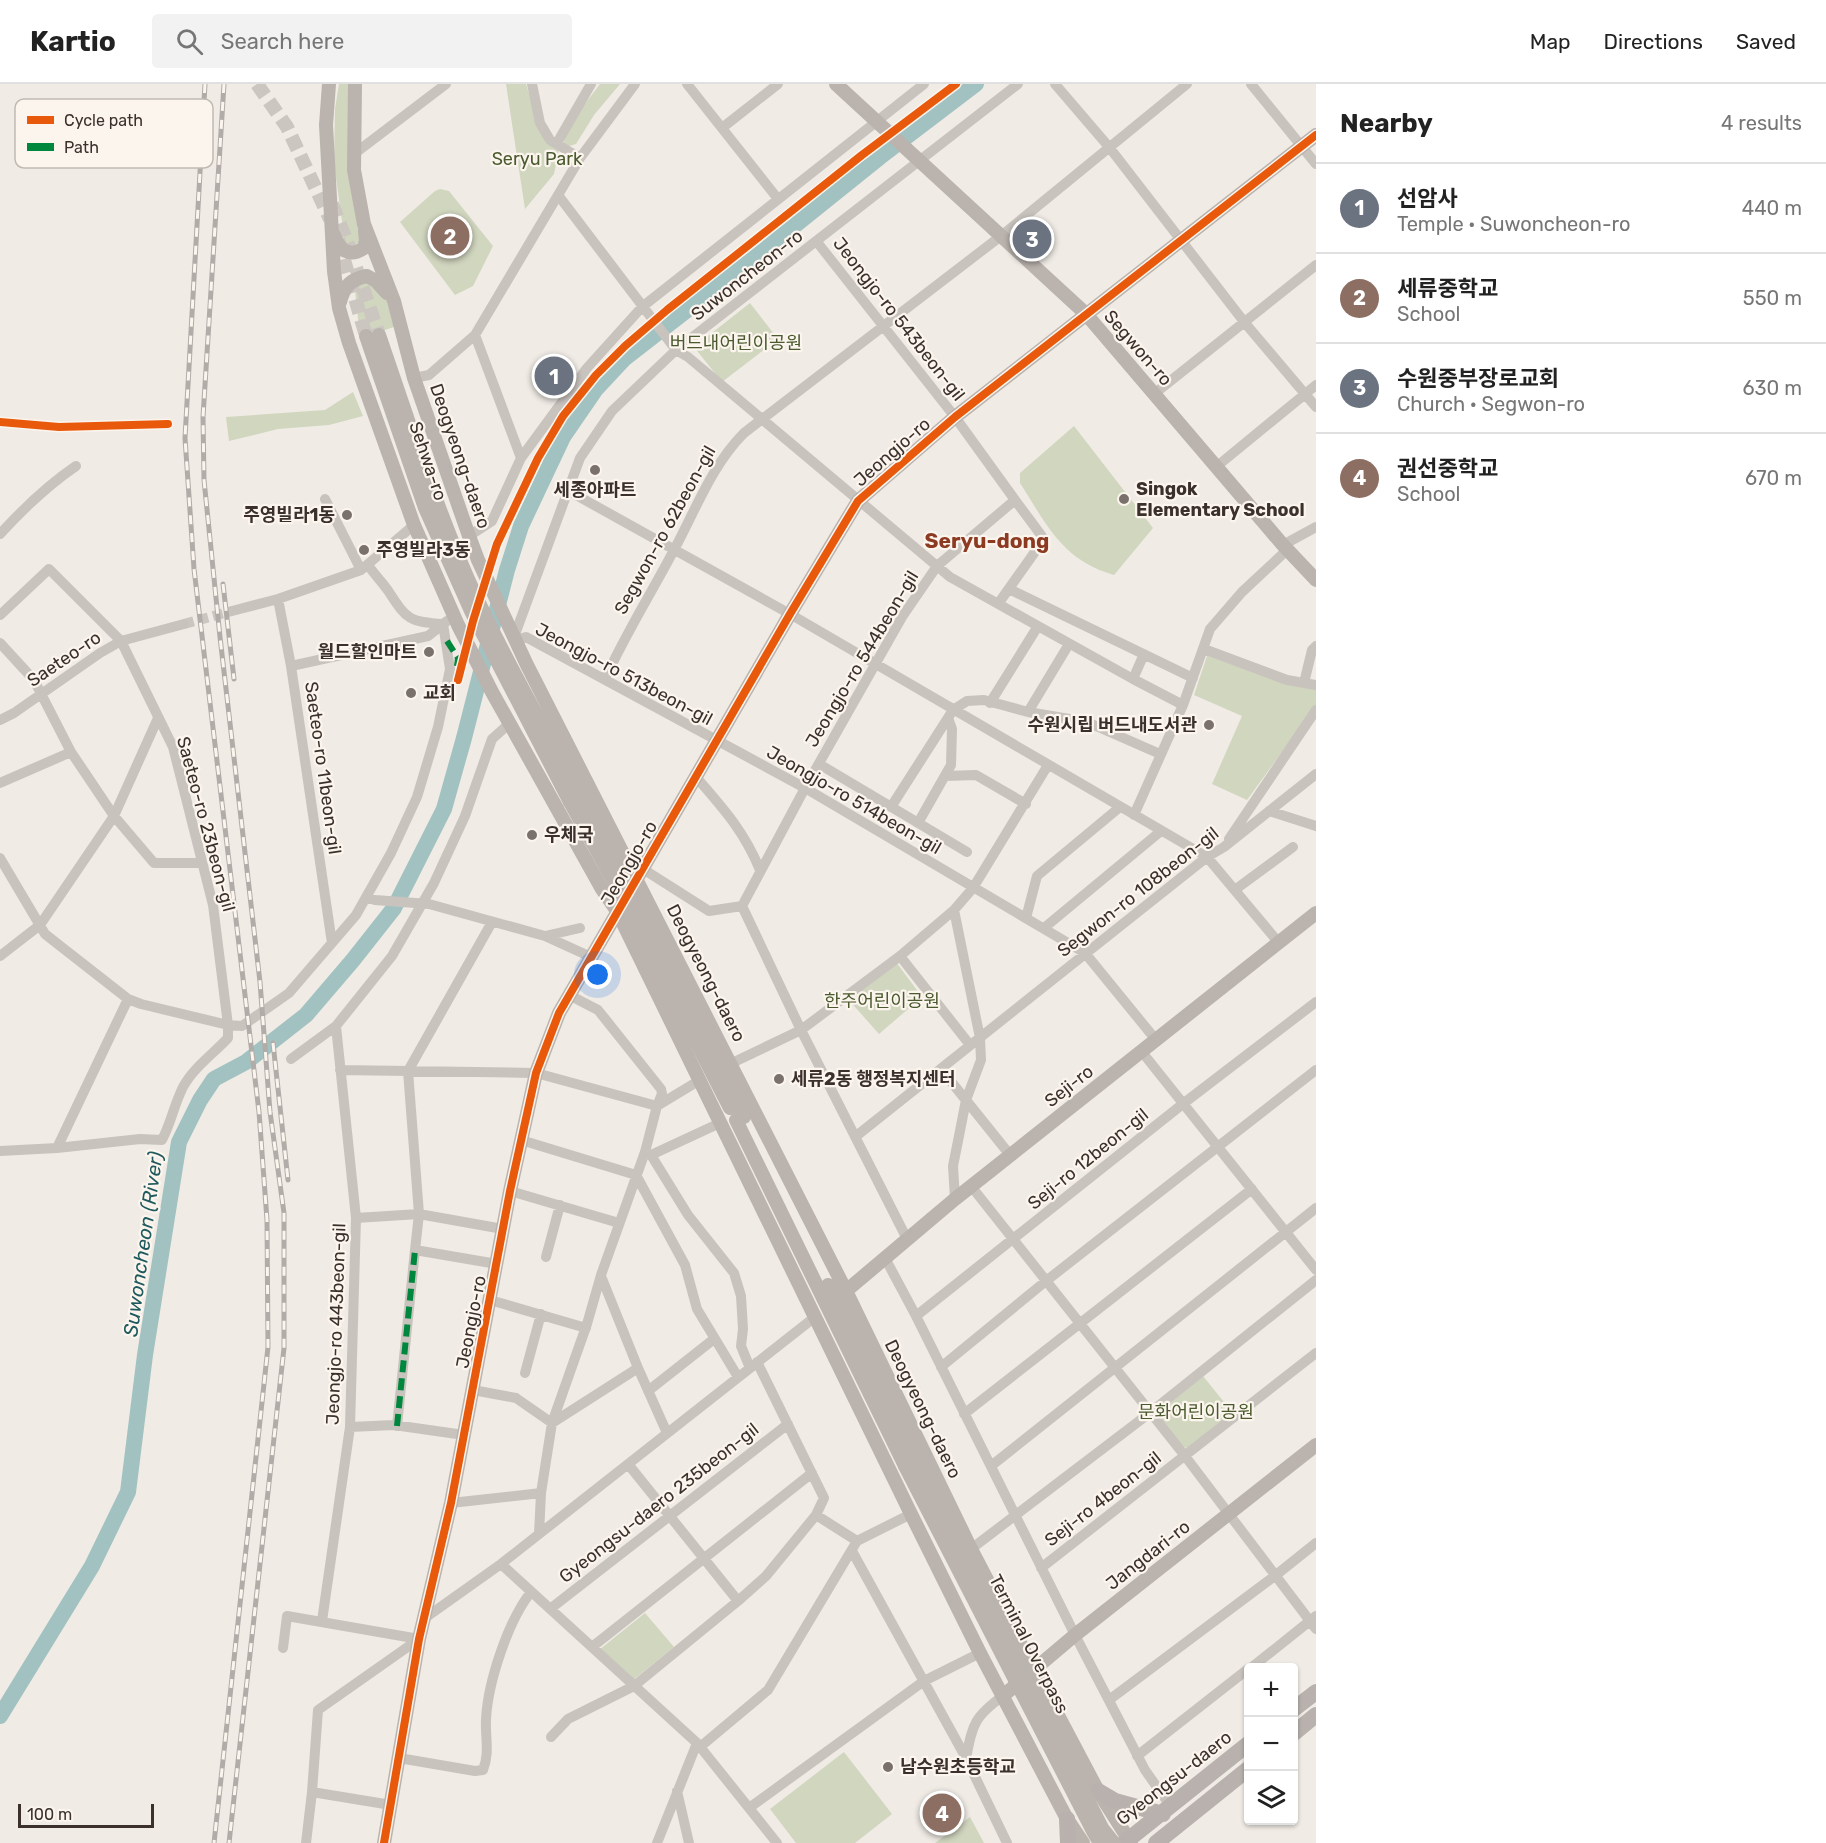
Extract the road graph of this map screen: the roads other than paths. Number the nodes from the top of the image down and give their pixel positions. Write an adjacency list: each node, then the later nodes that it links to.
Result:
1 (329, 84): 28 (main road)
2 (355, 84): 21 (main road, Deogyeong-daero)
3 (446, 84): 21 (street)
4 (532, 84): 18 (street)
5 (591, 84): 18 (street)
6 (635, 84): 22 (street)
7 (687, 84): 16 (street)
8 (778, 84): 16 (street)
9 (836, 84): 15 (main road)
10 (924, 84): 15 (street)
11 (1018, 84): 23 (street, Suwoncheon-ro)
12 (1055, 84): 20 (street)
13 (1187, 84): 20 (street, Segwon-ro 62beon-gil)
14 (1251, 84): 19 (street)
15 (880, 123): 23 (main road, Segwon-ro); 26 (street)
16 (722, 128): 26 (street)
17 (1316, 135): 19 (main road, Jeongjo-ro)
18 (556, 143): 22 (street)
19 (1301, 146): 24 (street); 30 (main road, Jeongjo-ro)
20 (1109, 147): 29 (street, Segwon-ro 62beon-gil); 30 (street)
21 (354, 154): 27 (main road, Deogyeong-daero)
22 (580, 158): 25 (street)
23 (917, 159): 29 (main road, Segwon-ro); 31 (street, Suwoncheon-ro)
24 (1316, 165)
25 (558, 195): 35 (street); 39 (street)
26 (778, 199): 35 (street)
27 (364, 224): 28 (main road); 33 (main road, Deogyeong-daero)
28 (332, 228): 34 (main road)
29 (1001, 236): 36 (main road, Segwon-ro); 38 (street, Segwon-ro 62beon-gil)
30 (1180, 240): 36 (main road, Jeongjo-ro); 37 (street)
31 (817, 242): 38 (street, Jeongjo-ro 543beon-gil); 40 (street, Suwoncheon-ro)
32 (1316, 265): 37 (street)
33 (394, 301): 34 (main road); 41 (main road, Deogyeong-daero)
34 (339, 308): 55 (main road)
35 (644, 309): 40 (street); 48 (street)
36 (1086, 314): 43 (main road, Segwon-ro); 46 (main road, Jeongjo-ro)
37 (1245, 323): 43 (street); 44 (street)
38 (883, 326): 46 (street, Jeongjo-ro 543beon-gil); 47 (street, Segwon-ro 62beon-gil)
39 (475, 335): 41 (street); 48 (street)
40 (676, 349): 47 (street); 51 (street, Suwoncheon-ro)
41 (414, 378): 58 (main road, Deogyeong-daero)
42 (1316, 385): 44 (street)
43 (1154, 394): 50 (main road, Segwon-ro)
44 (1305, 394): 45 (street); 50 (street)
45 (1316, 408)
46 (955, 417): 53 (street); 54 (main road, Jeongjo-ro)
47 (763, 419): 54 (street); 60 (street, Segwon-ro 62beon-gil)
48 (521, 458): 58 (street)
49 (76, 466): 57 (street)
50 (1216, 467): 59 (main road, Segwon-ro)
51 (567, 490): 60 (street); 76 (street, Suwoncheon-ro)
52 (325, 499): 62 (street)
53 (1015, 500): 61 (street, Jeongjo-ro 544beon-gil); 64 (street)
54 (858, 501): 61 (street); 70 (main road, Jeongjo-ro)
55 (414, 525): 62 (street); 72 (main road)
56 (1316, 527): 59 (street)
57 (0, 534)
58 (469, 536): 76 (main road, Deogyeong-daero)
59 (1285, 547): 63 (main road, Segwon-ro); 80 (street)
60 (675, 550): 70 (street); 85 (street, Segwon-ro 62beon-gil)
61 (937, 566): 67 (street); 82 (street, Jeongjo-ro 544beon-gil)
62 (365, 568): 66 (street); 72 (street)
63 (1316, 580)
64 (1009, 589): 67 (street); 81 (street)
65 (470, 594): 65 (main road, Sehwa-ro); 69 (main road); 76 (main road)
66 (278, 598): 68 (street); 83 (street, Saeteo-ro 11beon-gil)
67 (998, 604): 74 (street)
68 (232, 611)
69 (471, 611): 89 (main road); 108 (main road)
70 (790, 614): 82 (street); 98 (main road, Jeongjo-ro)
71 (0, 615): 75 (street, Saeteo-ro 23beon-gil)
72 (451, 620): 83 (street); 89 (main road); 128 (street)
73 (184, 624): 75 (street, Saeteo-ro)
74 (1038, 626): 78 (street); 90 (street)
75 (121, 641): 88 (street, Saeteo-ro); 95 (street, Saeteo-ro 23beon-gil)
76 (511, 642): 85 (street, Jeongjo-ro 513beon-gil); 108 (main road, Deogyeong-daero); 125 (main road, Deogyeong-daero)
77 (0, 643): 88 (street)
78 (1069, 644): 86 (street); 93 (street)
79 (1316, 646): 87 (street)
80 (1204, 649): 84 (street); 87 (street)
81 (1144, 654): 84 (street); 86 (street)
82 (876, 664): 94 (street); 101 (street, Jeongjo-ro 544beon-gil)
83 (291, 666): 140 (street, Saeteo-ro 11beon-gil)
84 (1193, 678): 91 (street)
85 (605, 679): 98 (street, Jeongjo-ro 513beon-gil)
86 (1132, 679): 91 (street)
87 (1310, 684)
88 (41, 694): 96 (street, Saeteo-ro); 99 (street)
89 (494, 696): 97 (main road)
90 (990, 703): 93 (street); 94 (street)
91 (1183, 705): 100 (street)
92 (1316, 710): 118 (street)
93 (1028, 712): 100 (street)
94 (950, 714): 102 (street); 104 (street); 110 (street)
95 (158, 718): 114 (street); 123 (street, Saeteo-ro 23beon-gil)
96 (0, 720)
97 (510, 723): 129 (street); 132 (main road)
98 (716, 741): 105 (main road, Jeongjo-ro); 107 (street, Jeongjo-ro 514beon-gil)
99 (71, 752): 106 (street); 114 (street)
100 (1161, 754): 113 (street)
101 (819, 764): 107 (street, Jeongjo-ro 544beon-gil); 110 (street, Jeongjo-ro 544beon-gil)
102 (1048, 765): 109 (street); 111 (street)
103 (1316, 774): 112 (street, Segwon-ro 108beon-gil)
104 (945, 776): 109 (street); 115 (street)
105 (696, 777): 124 (street); 125 (main road, Jeongjo-ro)
106 (0, 783)
107 (805, 788): 124 (street, Jeongjo-ro 544beon-gil); 126 (street, Jeongjo-ro 514beon-gil)
108 (575, 798): 214 (main road, bridge)
109 (1026, 804): 126 (street)
110 (891, 807): 115 (street, Jeongjo-ro 544beon-gil)
111 (1120, 807): 113 (street); 134 (street)
112 (1269, 811): 116 (street); 118 (street, Segwon-ro 108beon-gil)
113 (1134, 815): 117 (street)
114 (114, 816): 123 (street); 136 (street)
115 (918, 823): 120 (street, Jeongjo-ro 544beon-gil)
116 (1316, 826)
117 (1161, 831): 121 (street); 138 (street)
118 (1224, 847): 121 (street, Segwon-ro 108beon-gil)
119 (1293, 847): 127 (street)
120 (967, 852)
121 (1207, 856): 127 (street); 142 (street, Segwon-ro 108beon-gil)
122 (0, 858): 136 (street)
123 (202, 863): 149 (street, Saeteo-ro 23beon-gil)
124 (760, 870): 130 (street, Jeongjo-ro 544beon-gil)
125 (640, 874): 130 (street, Jeongjo-ro); 132 (main road, Jeongjo-ro); 157 (main road, Deogyeong-daero)
126 (974, 888): 131 (street); 134 (street, Jeongjo-ro 514beon-gil)
127 (1236, 889): 141 (street)
128 (370, 898): 129 (street); 140 (street)
129 (417, 904): 135 (street); 150 (street)
130 (742, 906): 151 (street)
131 (954, 910): 144 (street); 152 (street)
132 (617, 911): 145 (main road, Jeongjo-ro); 163 (main road)
133 (1315, 915): 141 (main road, Seji-ro)
134 (1026, 918): 138 (street, Jeongjo-ro 514beon-gil)
135 (492, 922): 139 (street); 161 (street)
136 (40, 925): 143 (street); 147 (street)
137 (580, 928): 139 (street)
138 (1044, 928): 142 (street, Jeongjo-ro 514beon-gil)
139 (544, 936): 145 (street)
140 (332, 943): 149 (street)
141 (1279, 943): 153 (main road, Seji-ro)
142 (1085, 952): 152 (street, Segwon-ro 108beon-gil); 153 (street)
143 (0, 956)
144 (900, 956): 151 (street); 154 (street)
145 (591, 957): 146 (main road, Jeongjo-ro)
146 (569, 995): 162 (main road, Jeongjo-ro); 166 (street)
147 (128, 999): 149 (street); 171 (street)
148 (1316, 1002): 165 (street, Seji-ro 12beon-gil)
149 (228, 1025): 171 (street)
150 (336, 1026): 156 (street); 159 (street, Jeongjo-ro 443beon-gil)
151 (801, 1030): 157 (street); 168 (street)
152 (980, 1038): 154 (street, Segwon-ro 108beon-gil); 164 (street)
153 (1156, 1040): 155 (main road, Seji-ro)
154 (970, 1045): 158 (street, Segwon-ro 108beon-gil)
155 (1142, 1052): 165 (street); 174 (main road, Seji-ro)
156 (291, 1059)
157 (732, 1063): 197 (main road, Deogyeong-daero)
158 (941, 1069): 164 (street); 168 (street, Segwon-ro 108beon-gil)
159 (340, 1070): 161 (street); 183 (street, Jeongjo-ro 443beon-gil)
160 (1316, 1070): 170 (street)
161 (408, 1071): 162 (street); 182 (street)
162 (536, 1073): 166 (street); 169 (main road, Jeongjo-ro)
163 (700, 1080): 166 (street); 167 (main road)
164 (966, 1100): 174 (street); 179 (street)
165 (1184, 1104): 170 (street); 188 (street, Seji-ro 12beon-gil)
166 (657, 1106): 173 (street)
167 (720, 1123): 173 (street); 201 (main road)
168 (855, 1137): 187 (street)
169 (521, 1140): 175 (street); 178 (main road, Jeongjo-ro)
170 (1218, 1146): 177 (street); 196 (street)
171 (57, 1148): 172 (street)
172 (0, 1150)
173 (648, 1153): 175 (street); 208 (street)
174 (1010, 1155): 176 (main road, Seji-ro)
175 (636, 1175): 184 (street); 205 (street)
176 (971, 1186): 179 (main road, Seji-ro); 188 (street)
177 (1252, 1189): 186 (street); 202 (street)
178 (510, 1191): 180 (street); 185 (main road, Jeongjo-ro)
179 (955, 1199): 187 (main road, Seji-ro)
180 (560, 1205): 184 (street); 190 (street)
181 (1316, 1208): 186 (street)
182 (420, 1214): 183 (street); 185 (street); 189 (street)
183 (356, 1218): 222 (street, Jeongjo-ro 443beon-gil)
184 (620, 1223): 194 (street)
185 (503, 1229): 192 (main road, Jeongjo-ro)
186 (1285, 1232): 193 (street); 210 (street)
187 (908, 1239): 191 (main road, Seji-ro)
188 (1013, 1240): 196 (street); 200 (street)
189 (415, 1250): 192 (street, Jeongjo-ro); 221 (street)
190 (546, 1257)
191 (885, 1258): 197 (main road, Seji-ro); 200 (street, Seji-ro 4beon-gil)
192 (497, 1264): 198 (main road, Jeongjo-ro)
193 (1316, 1270)
194 (601, 1275): 203 (street); 211 (street)
195 (1316, 1280): 217 (street)
196 (1046, 1281): 202 (street); 209 (street)
197 (846, 1291): 204 (main road, Deogyeong-daero)
198 (490, 1300): 199 (street); 215 (main road, Jeongjo-ro)
199 (541, 1314): 203 (street); 212 (street)
200 (916, 1316): 209 (street, Seji-ro 4beon-gil)
201 (815, 1317): 206 (main road); 208 (street)
202 (1080, 1323): 210 (street); 218 (street)
203 (586, 1328): 219 (street)
204 (867, 1334): 214 (main road); 241 (main road, Deogyeong-daero)
205 (714, 1339): 213 (street); 216 (street)
206 (831, 1351): 214 (main road); 234 (main road)
207 (1316, 1353): 226 (street)
208 (753, 1365): 213 (street); 220 (street)
209 (941, 1366): 218 (street, Seji-ro 4beon-gil)
210 (1115, 1367): 217 (street); 229 (street)
211 (638, 1368): 216 (street); 219 (street)
212 (525, 1373)
213 (738, 1377): 223 (street)
214 (874, 1388): 227 (main road)
215 (472, 1389): 219 (street); 224 (main road, Jeongjo-ro)
216 (648, 1391): 223 (street)
217 (1151, 1412): 226 (street); 237 (street)
218 (964, 1414): 229 (street, Seji-ro 4beon-gil)
219 (552, 1423): 231 (street)
220 (788, 1424): 230 (street); 235 (street, Gyeongsu-daero 235beon-gil)
221 (396, 1426): 222 (street); 224 (street)
222 (350, 1427): 250 (street, Jeongjo-ro 443beon-gil)
223 (667, 1432): 228 (street)
224 (464, 1435): 232 (main road, Jeongjo-ro)
225 (1316, 1445): 233 (main road, Jangdari-ro)
226 (1185, 1456): 233 (street); 244 (street, Seji-ro 4beon-gil)
227 (910, 1463): 283 (main road, Terminal Overpass, bridge); 292 (main road, Terminal Overpass, bridge)
228 (628, 1464): 235 (street); 238 (street)
229 (991, 1466): 237 (street, Seji-ro 4beon-gil)
230 (812, 1473): 236 (street); 242 (street)
231 (541, 1493): 232 (street); 238 (street)
232 (451, 1503): 249 (main road, Jeongjo-ro)
233 (1230, 1513): 245 (street); 252 (main road, Jangdari-ro)
234 (910, 1514): 240 (street); 256 (main road)
235 (669, 1515): 242 (street); 248 (street, Gyeongsu-daero 235beon-gil)
236 (816, 1515): 240 (street); 247 (street)
237 (1016, 1516): 241 (street); 244 (street, Seji-ro 4beon-gil)
238 (539, 1534): 243 (street)
239 (1316, 1543): 245 (street)
240 (854, 1546): 260 (street); 269 (street)
241 (972, 1549): 258 (main road, Deogyeong-daero)
242 (704, 1557): 247 (street); 254 (street)
243 (501, 1564): 246 (street); 249 (street)
244 (1041, 1568): 252 (street, Seji-ro 4beon-gil)
245 (1276, 1575): 251 (street); 264 (street)
246 (531, 1592): 248 (street); 272 (street)
247 (738, 1601): 261 (street)
248 (550, 1609): 254 (street)
249 (425, 1618): 253 (main road, Jeongjo-ro)
250 (322, 1621): 253 (street); 255 (street)
251 (1314, 1622): 257 (street)
252 (1075, 1635): 258 (main road, Jangdari-ro); 264 (street, Seji-ro 4beon-gil)
253 (419, 1639): 272 (main road, Jeongjo-ro); 277 (street)
254 (592, 1647): 261 (street)
255 (283, 1648)
256 (980, 1653): 260 (street); 263 (main road)
257 (1257, 1663)
258 (1034, 1670): 263 (main road, Jangdari-ro); 276 (main road, Deogyeong-daero)
259 (1244, 1673): 271 (street)
260 (924, 1680): 273 (street); 279 (street)
261 (634, 1686): 268 (street); 269 (street)
262 (1316, 1692): 265 (main road)
263 (1004, 1695): 273 (street); 281 (main road)
264 (1108, 1700): 271 (street, Seji-ro 4beon-gil)
265 (1298, 1705)
266 (1316, 1715): 267 (main road)
267 (1298, 1729)
268 (551, 1737)
269 (699, 1745): 275 (street); 279 (street)
270 (1244, 1747): 280 (main road, Gyeongsu-daero)
271 (1137, 1756): 280 (street, Seji-ro 4beon-gil)
272 (399, 1758): 278 (main road, Jeongjo-ro)
273 (966, 1758): 289 (street)
274 (1246, 1771): 282 (main road)
275 (677, 1791): 286 (street); 287 (street)
276 (1098, 1791): 280 (main road); 283 (main road, Deogyeong-daero)
277 (312, 1792): 278 (street); 284 (street)
278 (391, 1805): 285 (main road, Jeongjo-ro)
279 (749, 1808): 288 (street)
280 (1167, 1810): 283 (main road, Gyeongsu-daero)
281 (1067, 1819): 290 (main road); 291 (main road)
282 (1162, 1840)
283 (1124, 1842)
284 (306, 1843)
285 (384, 1843)
286 (657, 1843)
287 (689, 1843)
288 (777, 1843)
289 (1007, 1843)
290 (1068, 1843)
291 (1083, 1843)
292 (1100, 1843)

